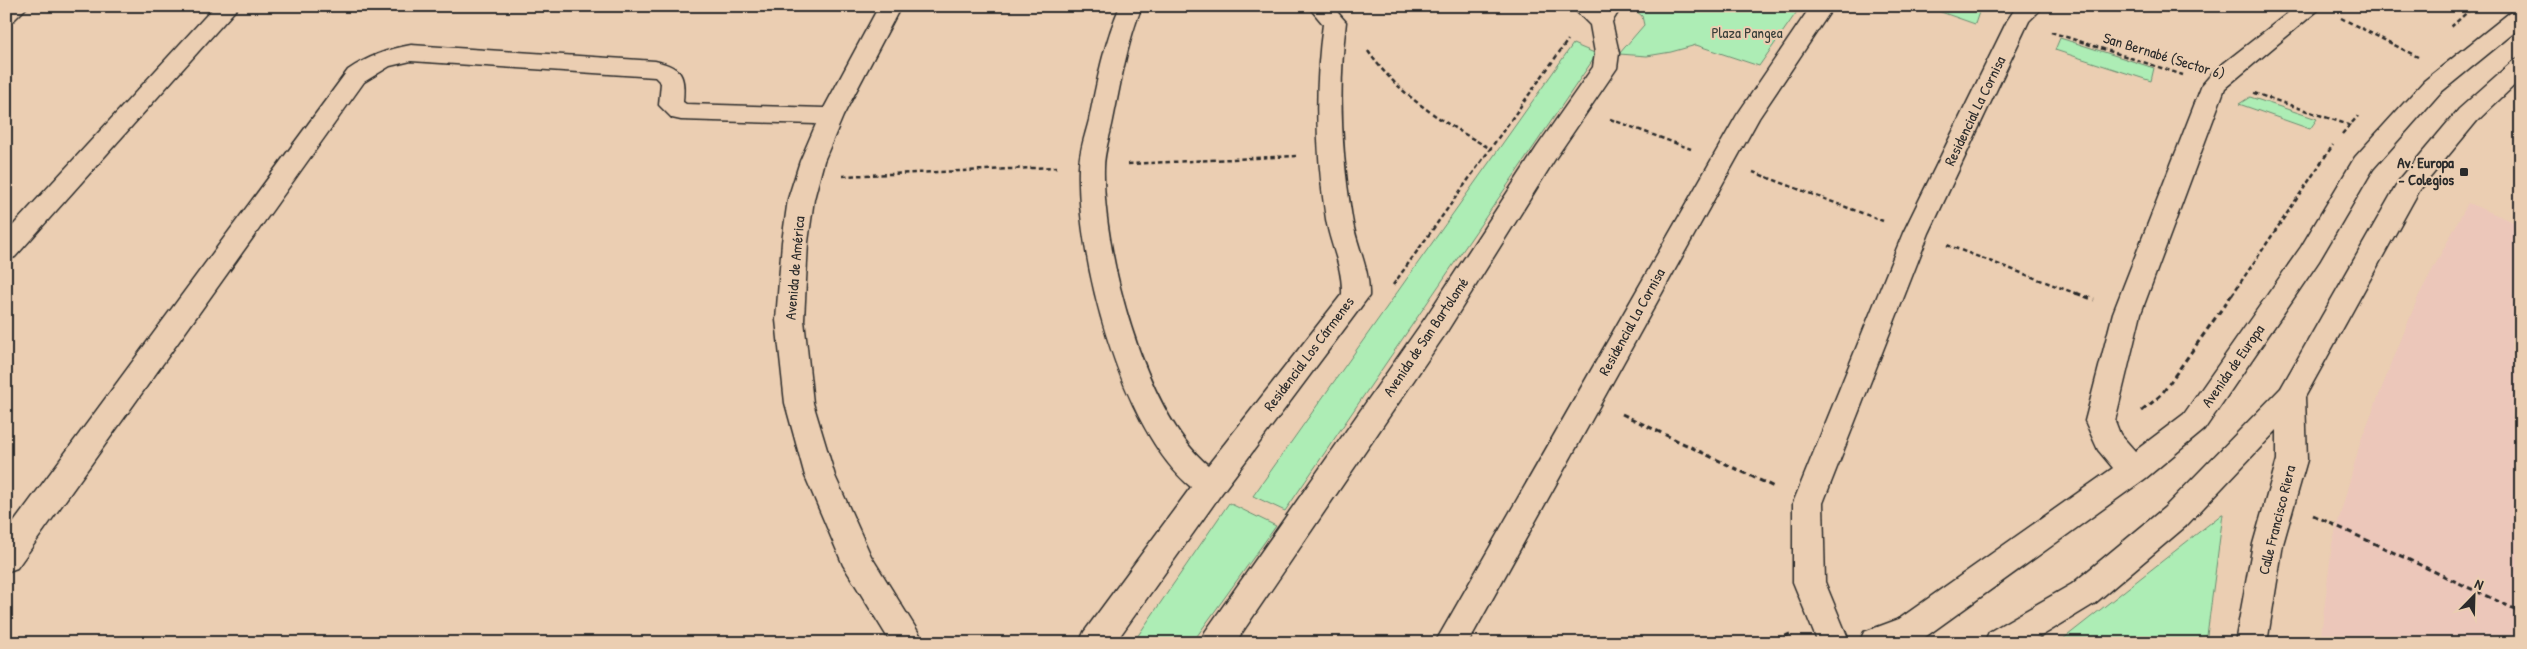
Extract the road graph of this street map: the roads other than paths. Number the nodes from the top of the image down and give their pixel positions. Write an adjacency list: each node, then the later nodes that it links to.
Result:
1 (17, 6): 10 (street)
2 (228, 6): 14 (street)
3 (890, 6): 13 (street, Avenida de América)
4 (1131, 6): 17 (street)
5 (1319, 6): 17 (street, Residencial Los Cármenes)
6 (1823, 6): 22 (street, Residencial La Cornisa)
7 (2323, 10): 16 (street)
8 (1598, 11): 21 (street, Avenida de San Bartolomé)
9 (2025, 14): 23 (street, Residencial La Cornisa)
10 (6, 15)
11 (2521, 15): 16 (street, Avenida de Europa)
12 (2521, 66): 15 (street)
13 (831, 116): 18 (street); 19 (street, Avenida de América)
14 (6, 250)
15 (2291, 396): 25 (street); 26 (street, Calle Francisco Riera)
16 (2134, 469): 24 (street, Avenida de Europa)
17 (1210, 485): 20 (street, Residencial Los Cármenes)
18 (6, 558)
19 (909, 643)
20 (1095, 643)
21 (1216, 643)
22 (1452, 643)
23 (1834, 643)
24 (1875, 643)
25 (2000, 643)
26 (2251, 643)

